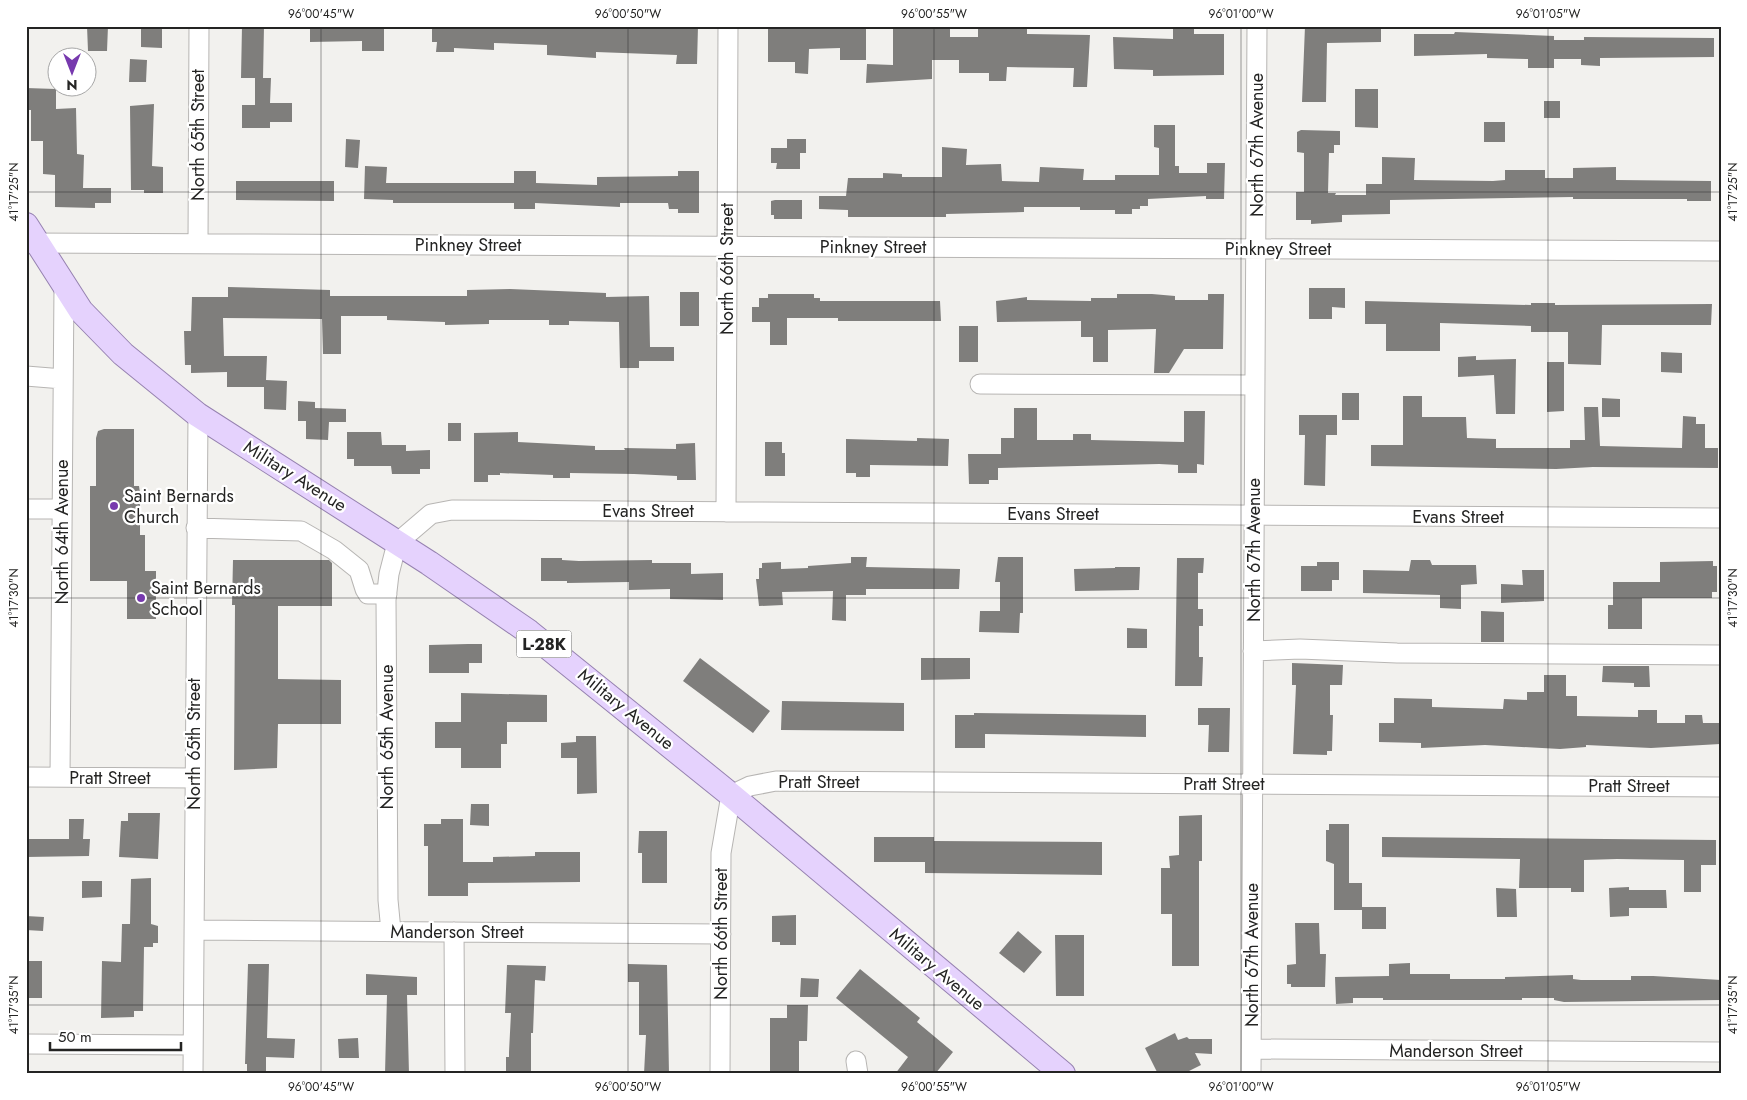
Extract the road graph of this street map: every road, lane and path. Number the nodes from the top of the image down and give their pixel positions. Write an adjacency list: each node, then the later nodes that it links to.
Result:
1 (199, 26): 5 (street, North 65th Street)
2 (728, 26): 6 (street, North 66th Street)
3 (1257, 26): 7 (street, North 67th Avenue)
4 (30, 237): 5 (street, Pinkney Street); 9 (main road, Military Avenue / L-28K)
5 (198, 243): 6 (street, Pinkney Street)
6 (726, 247): 7 (street, Pinkney Street); 17 (street, North 66th Street)
7 (1256, 249): 8 (street, Pinkney Street); 13 (street, North 67th Avenue)
8 (1721, 251)
9 (64, 286): 11 (street, North 64th Avenue); 14 (main road, Military Avenue / L-28K)
10 (26, 376): 11 (street)
11 (63, 379): 16 (street, North 64th Avenue)
12 (980, 384): 13 (street)
13 (1255, 384): 18 (street, North 67th Avenue)
14 (198, 415): 20 (street, North 65th Street); 21 (main road, Military Avenue / L-28K)
15 (26, 509): 16 (street)
16 (62, 509): 26 (street, North 64th Avenue)
17 (726, 512): 18 (street, Evans Street); 21 (street, Evans Street)
18 (1254, 515): 19 (street, Evans Street); 23 (street, North 67th Avenue)
19 (1721, 518)
20 (196, 528): 22 (street); 27 (street, North 65th Street)
21 (397, 543): 22 (street, North 65th Avenue); 30 (main road, Military Avenue / L-28K)
22 (387, 594): 32 (street, North 65th Avenue)
23 (1253, 650): 24 (street); 28 (street, North 67th Avenue)
24 (1721, 655)
25 (26, 777): 26 (street, Pratt Street)
26 (60, 777): 27 (street, Pratt Street)
27 (194, 778): 31 (street, North 65th Street)
28 (1252, 784): 29 (street, Pratt Street); 30 (street, Pratt Street); 37 (street, North 67th Avenue)
29 (1721, 787)
30 (730, 795): 34 (street, North 66th Street); 42 (main road, Military Avenue / L-28K)
31 (194, 930): 32 (street, Manderson Street); 36 (street, North 65th Street)
32 (391, 932): 33 (street, Manderson Street)
33 (454, 932): 34 (street, Manderson Street); 40 (street)
34 (721, 934): 41 (street, North 66th Street)
35 (26, 1044): 36 (street)
36 (193, 1045): 39 (street, North 65th Street)
37 (1252, 1049): 38 (street, Manderson Street); 43 (street, North 67th Avenue)
38 (1721, 1052)
39 (193, 1074)
40 (455, 1074)
41 (720, 1074)
42 (1063, 1074)
43 (1251, 1074)

